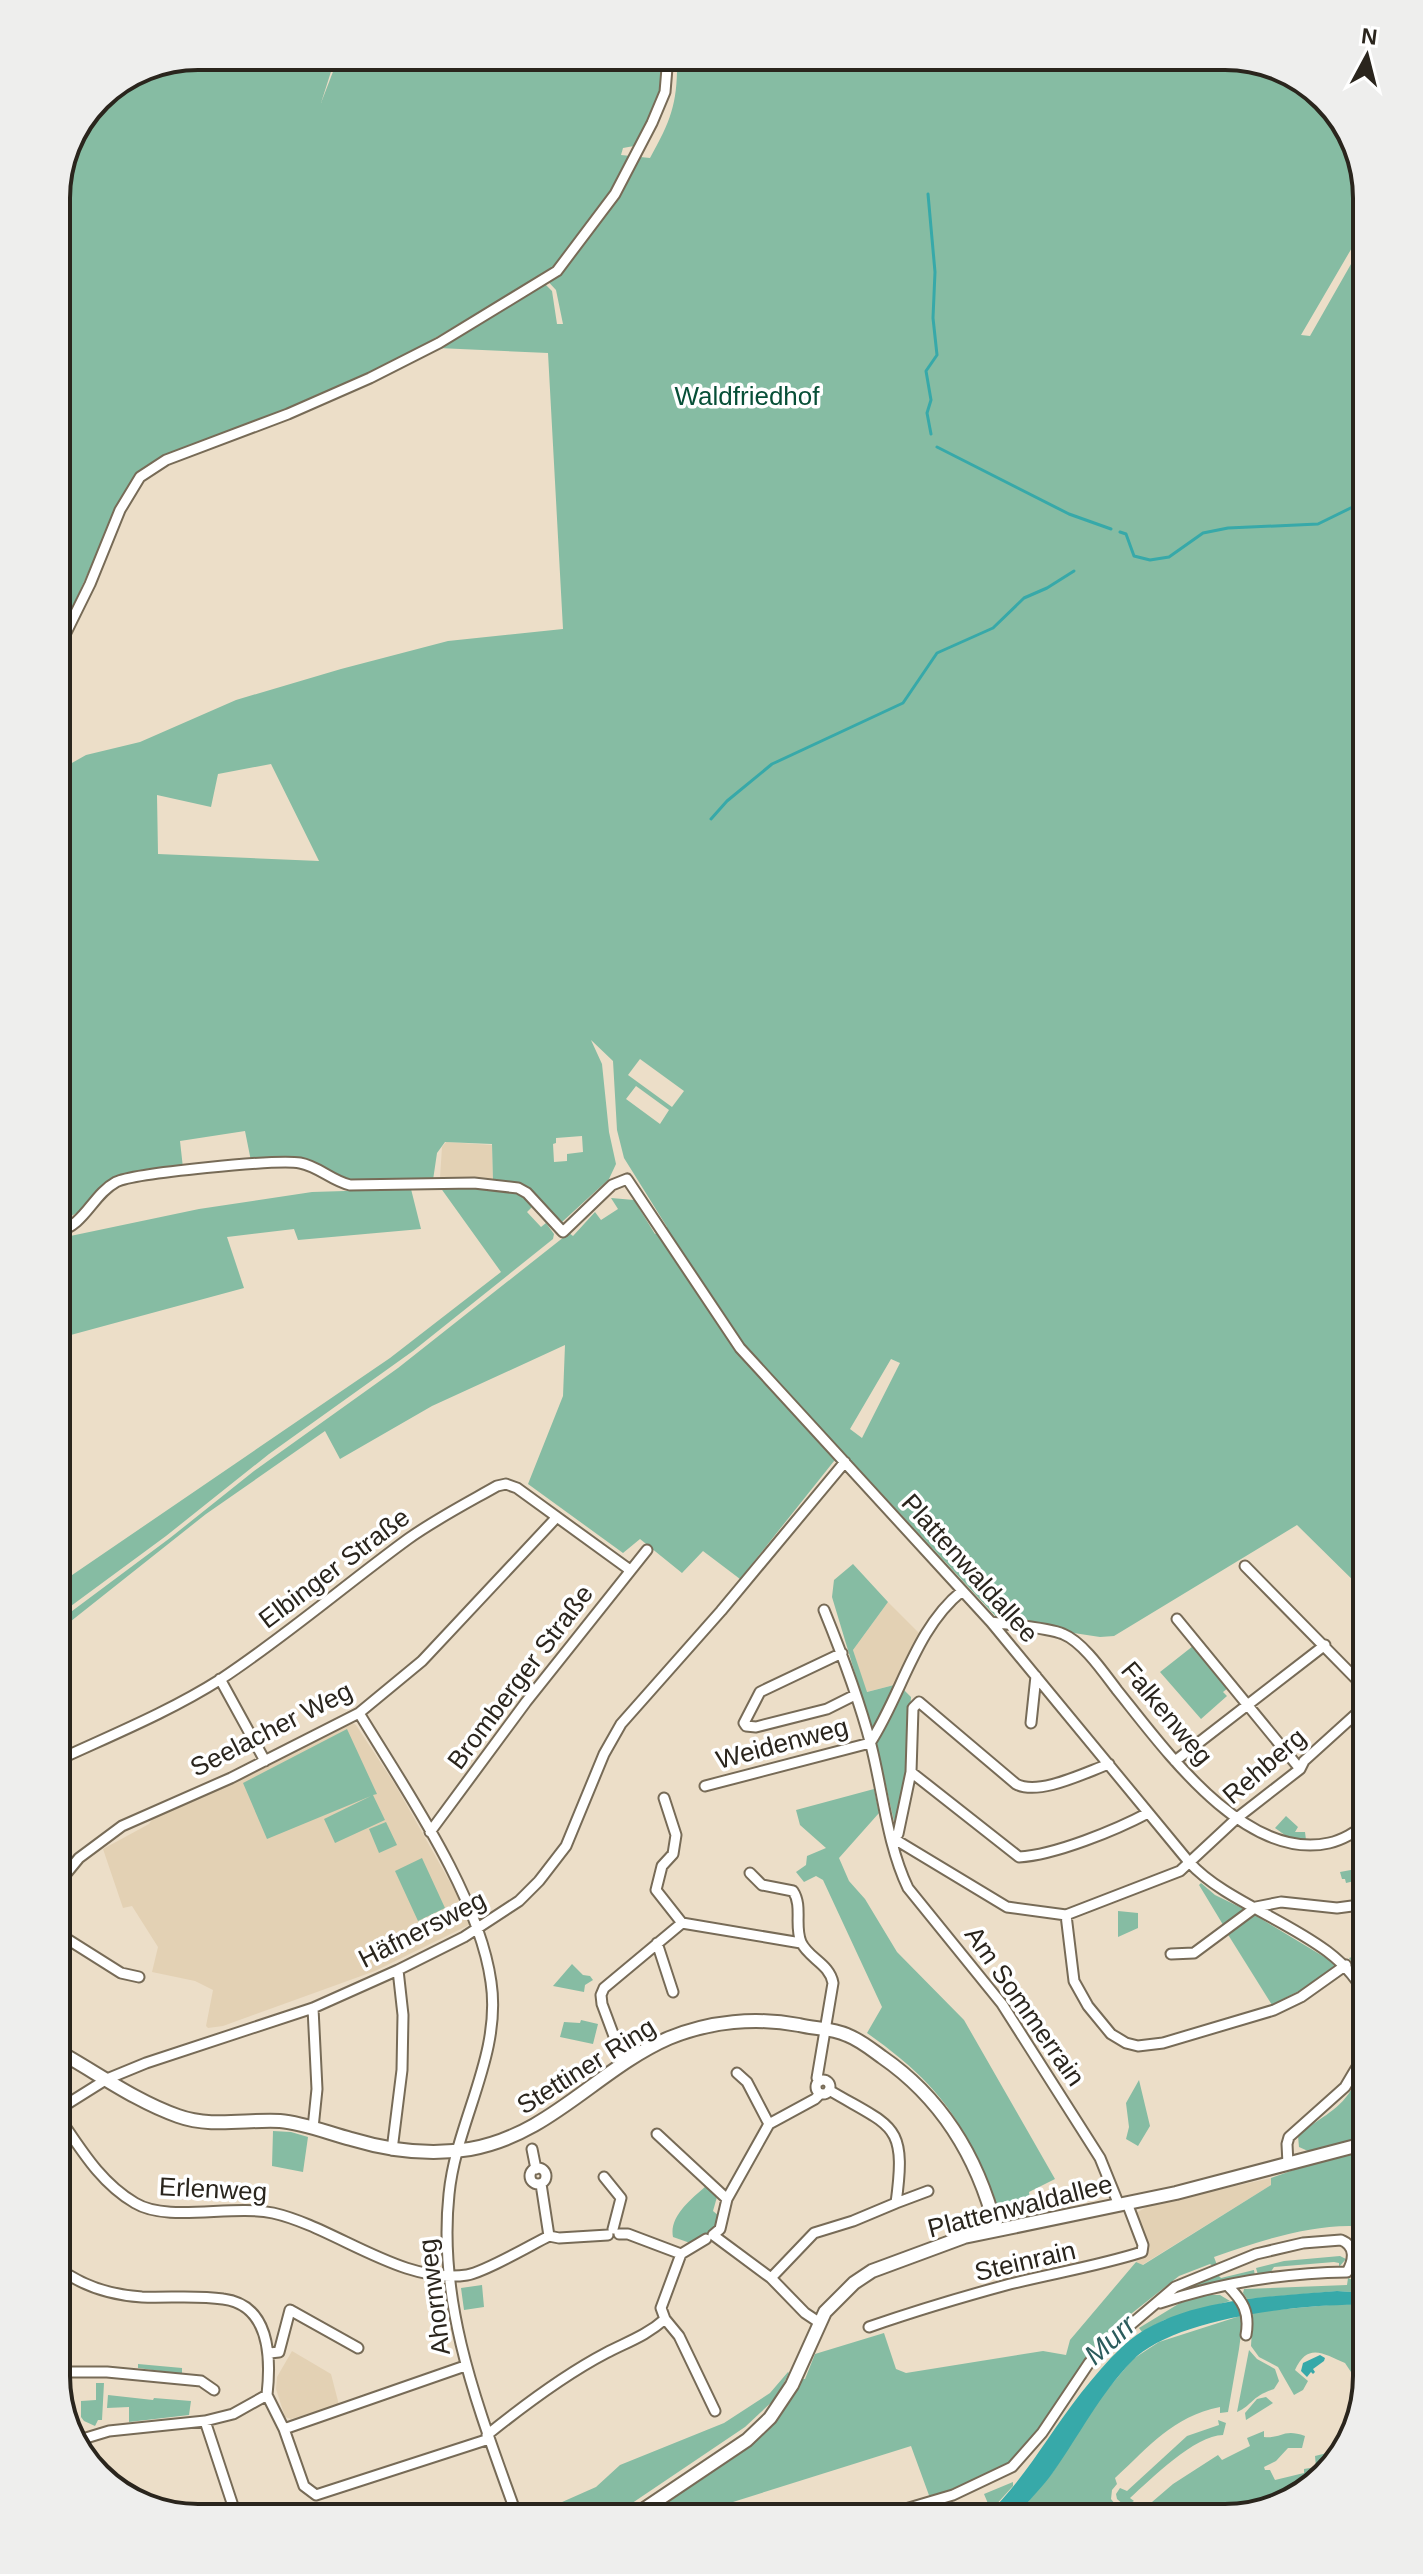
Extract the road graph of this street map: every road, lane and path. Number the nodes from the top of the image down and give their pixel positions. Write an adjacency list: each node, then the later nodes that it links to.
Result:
1 (667, 70): 2 (street)
2 (70, 625)
3 (70, 1226): 4 (street, Plattenwaldallee)
4 (845, 1462): 9 (street, Plattenwaldallee); 44 (street, Häfnersweg)
5 (556, 1518): 8 (street, Elbinger Straße); 17 (street, Elbinger Straße); 20 (street, Seelacher Weg)
6 (647, 1550): 8 (street, Bromberger Straße)
7 (1245, 1566): 13 (street)
8 (630, 1570): 35 (street, Bromberger Straße)
9 (962, 1591): 12 (street, Plattenwaldallee); 23 (street)
10 (824, 1610): 14 (street, Am Sommerrain)
11 (1177, 1619): 19 (street)
12 (991, 1622): 16 (street, Plattenwaldallee); 26 (street, Falkenweg)
13 (1325, 1645): 15 (street); 19 (street)
14 (842, 1653): 18 (street, Am Sommerrain); 18 (street)
15 (1353, 1675)
16 (1036, 1676): 22 (street); 27 (street, Plattenwaldallee)
17 (220, 1679): 24 (street, Elbinger Straße); 25 (street)
18 (855, 1695): 23 (street, Am Sommerrain)
19 (1247, 1705): 26 (street); 28 (street)
20 (359, 1713): 25 (street, Seelacher Weg); 35 (street, Ahornweg)
21 (1353, 1717): 28 (street, Rehberg)
22 (1031, 1723)
23 (870, 1743): 30 (street, Weidenweg); 36 (street, Am Sommerrain)
24 (70, 1754)
25 (265, 1761): 38 (street, Seelacher Weg)
26 (1175, 1761): 33 (street, Falkenweg)
27 (1109, 1764): 29 (street); 32 (street, Plattenwaldallee)
28 (1300, 1769): 33 (street, Rehberg)
29 (911, 1772): 32 (street); 36 (street)
30 (705, 1786)
31 (664, 1798): 43 (street)
32 (1148, 1813): 37 (street, Plattenwaldallee)
33 (1237, 1818): 34 (street, Falkenweg); 37 (street, Rehberg)
34 (1353, 1831)
35 (430, 1832): 44 (street, Ahornweg)
36 (891, 1837): 42 (street); 75 (street, Am Sommerrain)
37 (1189, 1862): 41 (street, Plattenwaldallee); 42 (street, Rehberg)
38 (70, 1870)
39 (750, 1873): 47 (street)
40 (1353, 1906): 41 (street)
41 (1256, 1907): 48 (street); 49 (street, Plattenwaldallee)
42 (1066, 1915): 49 (street)
43 (682, 1923): 46 (street); 47 (street)
44 (479, 1928): 50 (street, Häfnersweg); 70 (street, Ahornweg)
45 (70, 1941): 52 (street)
46 (657, 1943): 53 (street); 57 (street)
47 (801, 1943): 55 (street)
48 (1171, 1954)
49 (1346, 1965): 51 (street, Plattenwaldallee)
50 (398, 1970): 54 (street, Häfnersweg); 67 (street)
51 (1353, 1975)
52 (139, 1977)
53 (673, 1992)
54 (313, 2008): 60 (street, Häfnersweg); 64 (street)
55 (825, 2029): 57 (street, Stettiner Ring); 61 (street); 77 (street, Stettiner Ring)
56 (70, 2058): 60 (street, Stettiner Ring)
57 (624, 2063): 70 (street, Stettiner Ring)
58 (737, 2073): 63 (street)
59 (1353, 2074): 71 (street)
60 (107, 2079): 62 (street, Häfnersweg); 64 (street, Stettiner Ring)
61 (824, 2092): 63 (street); 74 (street)
62 (70, 2103)
63 (769, 2124): 76 (street)
64 (313, 2128): 67 (street, Stettiner Ring)
65 (70, 2133): 83 (street, Erlenweg)
66 (657, 2134): 76 (street)
67 (392, 2145): 70 (street, Stettiner Ring)
68 (1353, 2147): 71 (street, Plattenwaldallee)
69 (532, 2149): 79 (street)
70 (458, 2151): 83 (street, Ahornweg)
71 (1288, 2164): 75 (street, Plattenwaldallee)
72 (604, 2177): 78 (street)
73 (928, 2191): 74 (street)
74 (896, 2203): 84 (street)
75 (1123, 2204): 77 (street, Plattenwaldallee); 89 (street, Steinrain)
76 (724, 2206): 84 (street)
77 (996, 2229): 88 (street, Plattenwaldallee)
78 (613, 2233): 79 (street); 81 (street)
79 (549, 2236): 83 (street)
80 (706, 2239): 81 (street)
81 (681, 2254): 87 (street)
82 (70, 2275): 92 (street)
83 (448, 2275): 93 (street, Ahornweg)
84 (771, 2278): 88 (street)
85 (1230, 2288): 86 (street); 86 (street); 90 (street)
86 (1160, 2303): 105 (street)
87 (665, 2319): 97 (street); 100 (street)
88 (820, 2323): 104 (street, Plattenwaldallee)
89 (869, 2327)
90 (1246, 2335)
91 (358, 2348): 92 (street)
92 (270, 2353): 96 (street)
93 (465, 2366): 99 (street); 100 (street, Ahornweg)
94 (70, 2372): 95 (street)
95 (214, 2390)
96 (267, 2395): 98 (street); 99 (street)
97 (715, 2411)
98 (205, 2421): 101 (street); 102 (street)
99 (284, 2429): 100 (street)
100 (488, 2437): 103 (street, Ahornweg)
101 (86, 2438)
102 (232, 2504)
103 (511, 2504)
104 (652, 2504)
105 (922, 2504)

